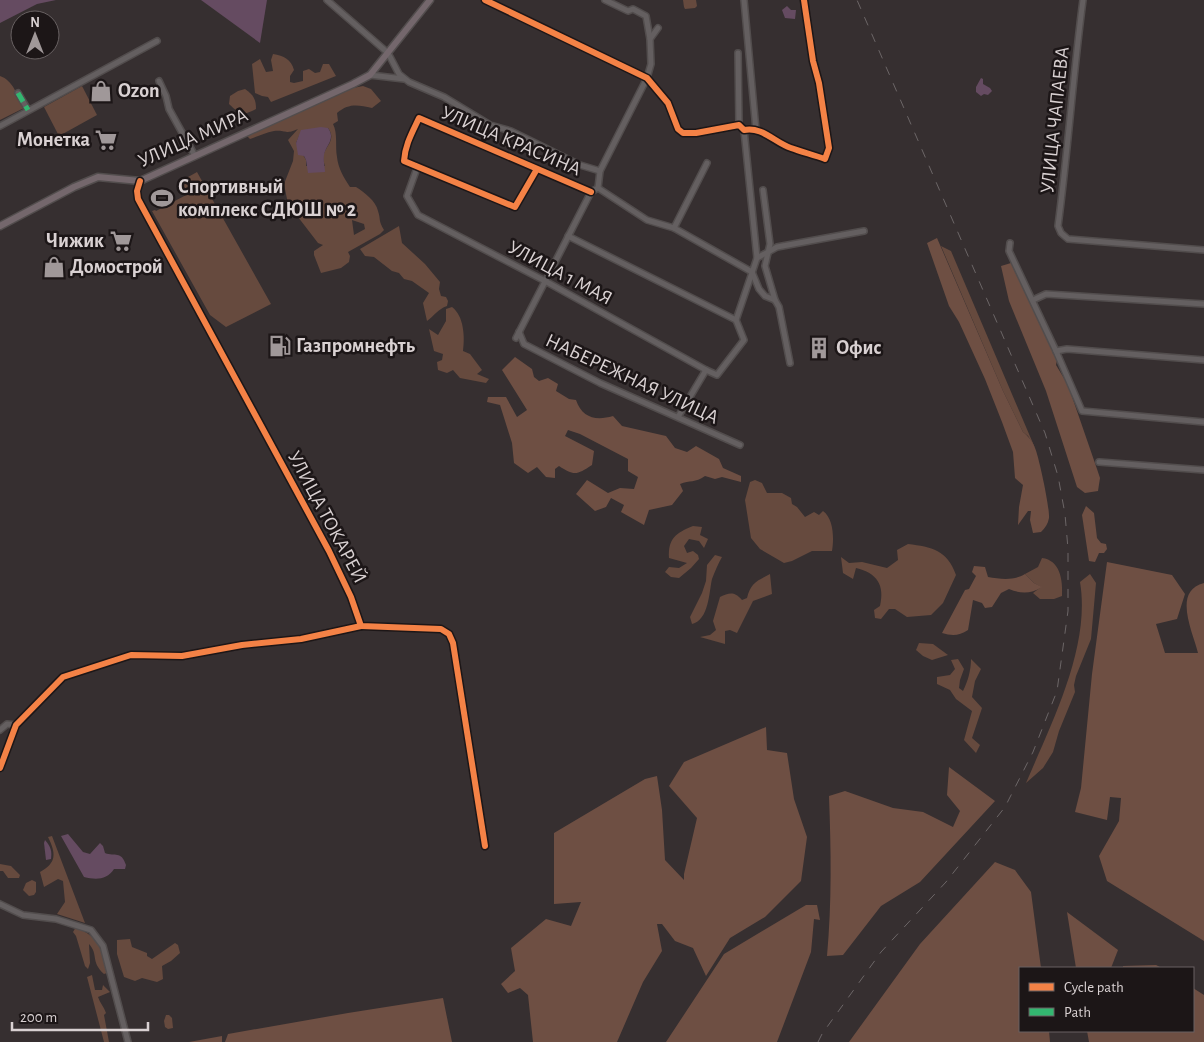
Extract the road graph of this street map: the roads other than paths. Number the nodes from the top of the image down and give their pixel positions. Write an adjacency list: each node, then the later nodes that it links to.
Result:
1 (327, 0): 11 (street)
2 (430, 0): 11 (main road)
3 (485, 0): 14 (street)
4 (605, 0): 9 (street)
5 (744, 0): 21 (street)
6 (804, 0): 21 (street)
7 (1083, 0): 36 (street, УЛИЦА ЧАПАЕВА)
8 (658, 28): 9 (street)
9 (650, 39): 14 (street)
10 (157, 41): 18 (street)
11 (388, 52): 13 (main road); 15 (street)
12 (738, 53): 20 (street)
13 (370, 75): 15 (street); 22 (main road, УЛИЦА МИРА)
14 (647, 78): 20 (street); 26 (street)
15 (404, 79): 26 (street, УЛИЦА КРАСИНА)
16 (159, 81): 22 (street)
17 (18, 92): 18 (street)
18 (28, 110): 19 (street)
19 (0, 126)
20 (742, 128): 21 (street); 38 (street)
21 (756, 130)
22 (195, 156): 27 (main road, УЛИЦА МИРА)
23 (707, 163): 32 (street)
24 (417, 168): 25 (street); 25 (street, УЛИЦА КРАСИНА); 40 (street, УЛИЦА 1 МАЯ)
25 (537, 169): 30 (street, УЛИЦА КРАСИНА)
26 (600, 170): 28 (street)
27 (140, 181): 31 (main road, УЛИЦА МИРА); 56 (street, УЛИЦА ТОКАРЕЙ)
28 (598, 188): 30 (street); 32 (street, УЛИЦА КРАСИНА)
29 (763, 190): 37 (street)
30 (591, 192): 34 (street)
31 (0, 226)
32 (674, 228): 39 (street, УЛИЦА КРАСИНА)
33 (864, 231): 37 (street)
34 (568, 236): 40 (street); 44 (street)
35 (1010, 243): 42 (street)
36 (1204, 250)
37 (767, 252): 38 (street); 41 (street)
38 (757, 258): 39 (street)
39 (752, 272): 41 (street); 44 (street)
40 (545, 282): 45 (street); 50 (street, УЛИЦА 1 МАЯ)
41 (775, 300): 49 (street)
42 (1033, 300): 43 (street); 47 (street)
43 (1204, 304)
44 (736, 320): 50 (street)
45 (520, 332): 46 (street); 51 (street, НАБЕРЕЖНАЯ УЛИЦА)
46 (516, 338)
47 (1056, 350): 48 (street); 52 (street)
48 (1204, 360)
49 (790, 363)
50 (706, 370): 51 (street)
51 (678, 417): 53 (street, НАБЕРЕЖНАЯ УЛИЦА)
52 (1204, 422)
53 (740, 446)
54 (1099, 462): 55 (street)
55 (1204, 470)
56 (362, 626): 57 (street); 60 (street)
57 (16, 724): 58 (street); 59 (street)
58 (0, 730)
59 (0, 768)
60 (485, 846)
61 (0, 904): 62 (street)
62 (128, 1042)

